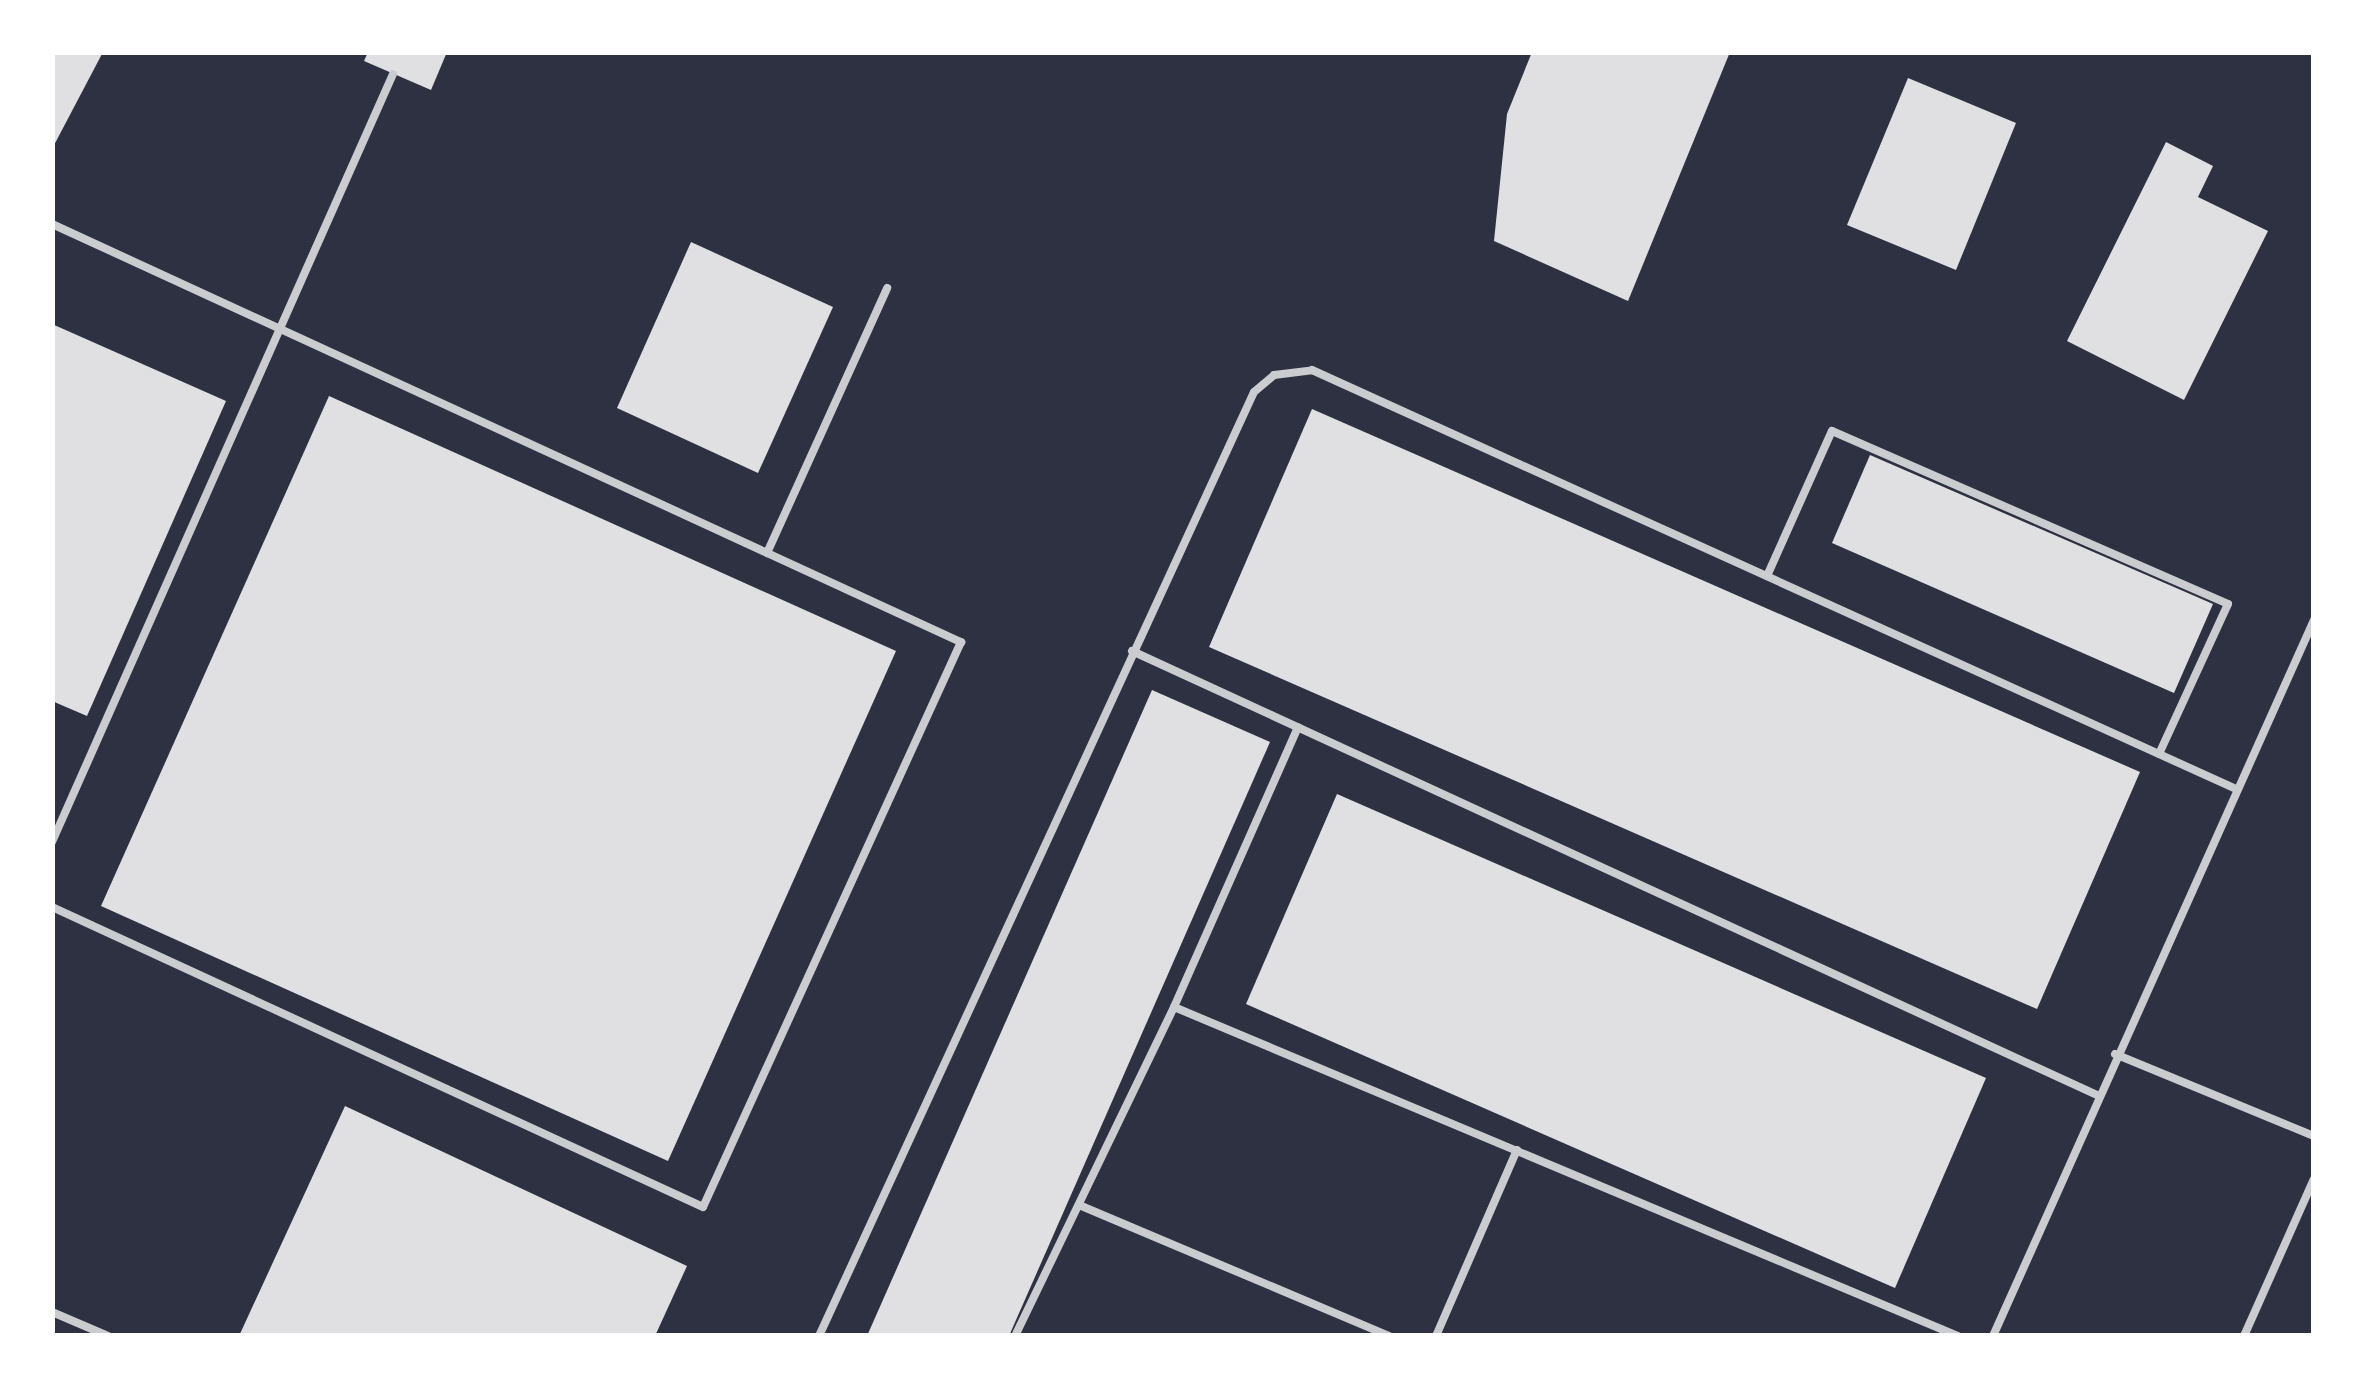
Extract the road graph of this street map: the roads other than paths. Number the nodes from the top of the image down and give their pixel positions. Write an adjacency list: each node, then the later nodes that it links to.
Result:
1 (393, 74): 4 (lane)
2 (52, 224): 4 (lane)
3 (887, 288): 5 (lane)
4 (280, 328): 5 (lane); 12 (lane)
5 (767, 553): 13 (lane)
6 (1767, 576): 8 (lane); 10 (lane); 10 (lane)
7 (2314, 620): 11 (lane)
8 (1132, 650): 9 (lane); 23 (lane)
9 (1298, 727): 14 (lane); 16 (lane)
10 (2159, 754): 11 (lane)
11 (2236, 789): 15 (lane)
12 (52, 842)
13 (52, 907)
14 (1174, 1007): 18 (lane); 20 (lane)
15 (2115, 1054): 16 (lane); 17 (lane)
16 (2097, 1095): 28 (lane)
17 (2314, 1136)
18 (1517, 1150): 26 (lane); 27 (lane)
19 (2314, 1179): 29 (lane)
20 (1079, 1206): 24 (lane); 25 (lane)
21 (52, 1312): 22 (lane)
22 (108, 1336)
23 (818, 1336)
24 (1016, 1336)
25 (1390, 1336)
26 (1436, 1336)
27 (1958, 1336)
28 (1993, 1336)
29 (2244, 1336)

